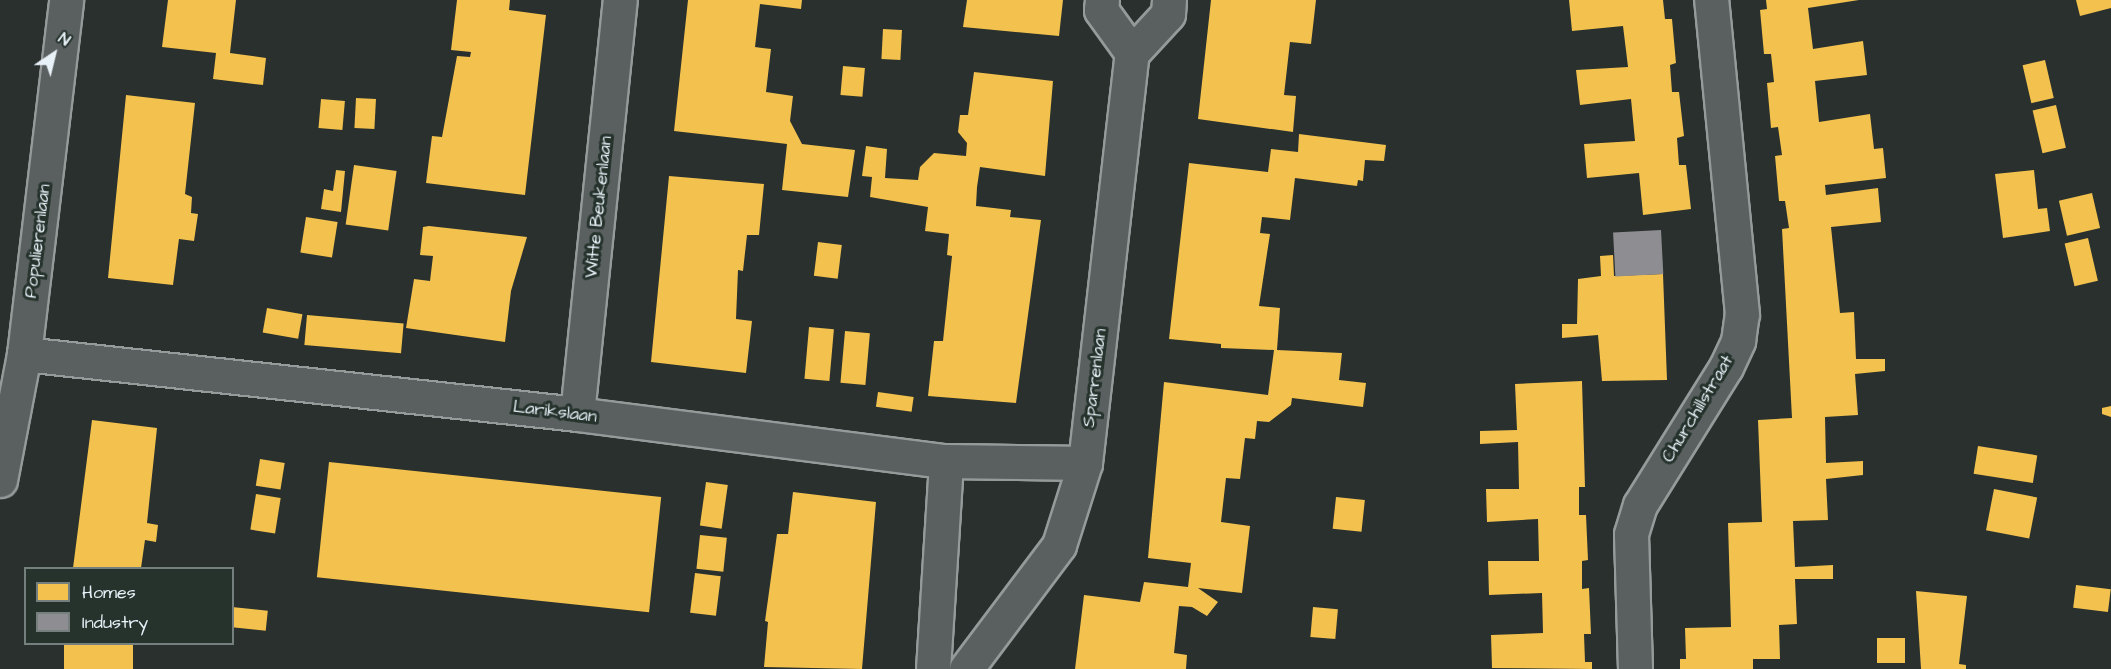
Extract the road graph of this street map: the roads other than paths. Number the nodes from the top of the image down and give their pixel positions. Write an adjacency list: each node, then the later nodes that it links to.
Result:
1 (66, 0): 7 (street, Populierenlaan)
2 (620, 0): 8 (street, Witte Beukenlaan)
3 (1102, 0): 6 (street)
4 (1169, 0): 6 (street)
5 (1711, 0): 14 (street, Churchillstraat)
6 (1132, 53): 10 (street, Sparrenlaan)
7 (24, 354): 8 (street, Larikslaan); 11 (street, Populierenlaan)
8 (578, 414): 9 (street, Larikslaan)
9 (946, 461): 10 (street, Larikslaan); 12 (street)
10 (1085, 463): 13 (street, Sparrenlaan)
11 (0, 480)
12 (933, 669)
13 (966, 669)
14 (1635, 669)

